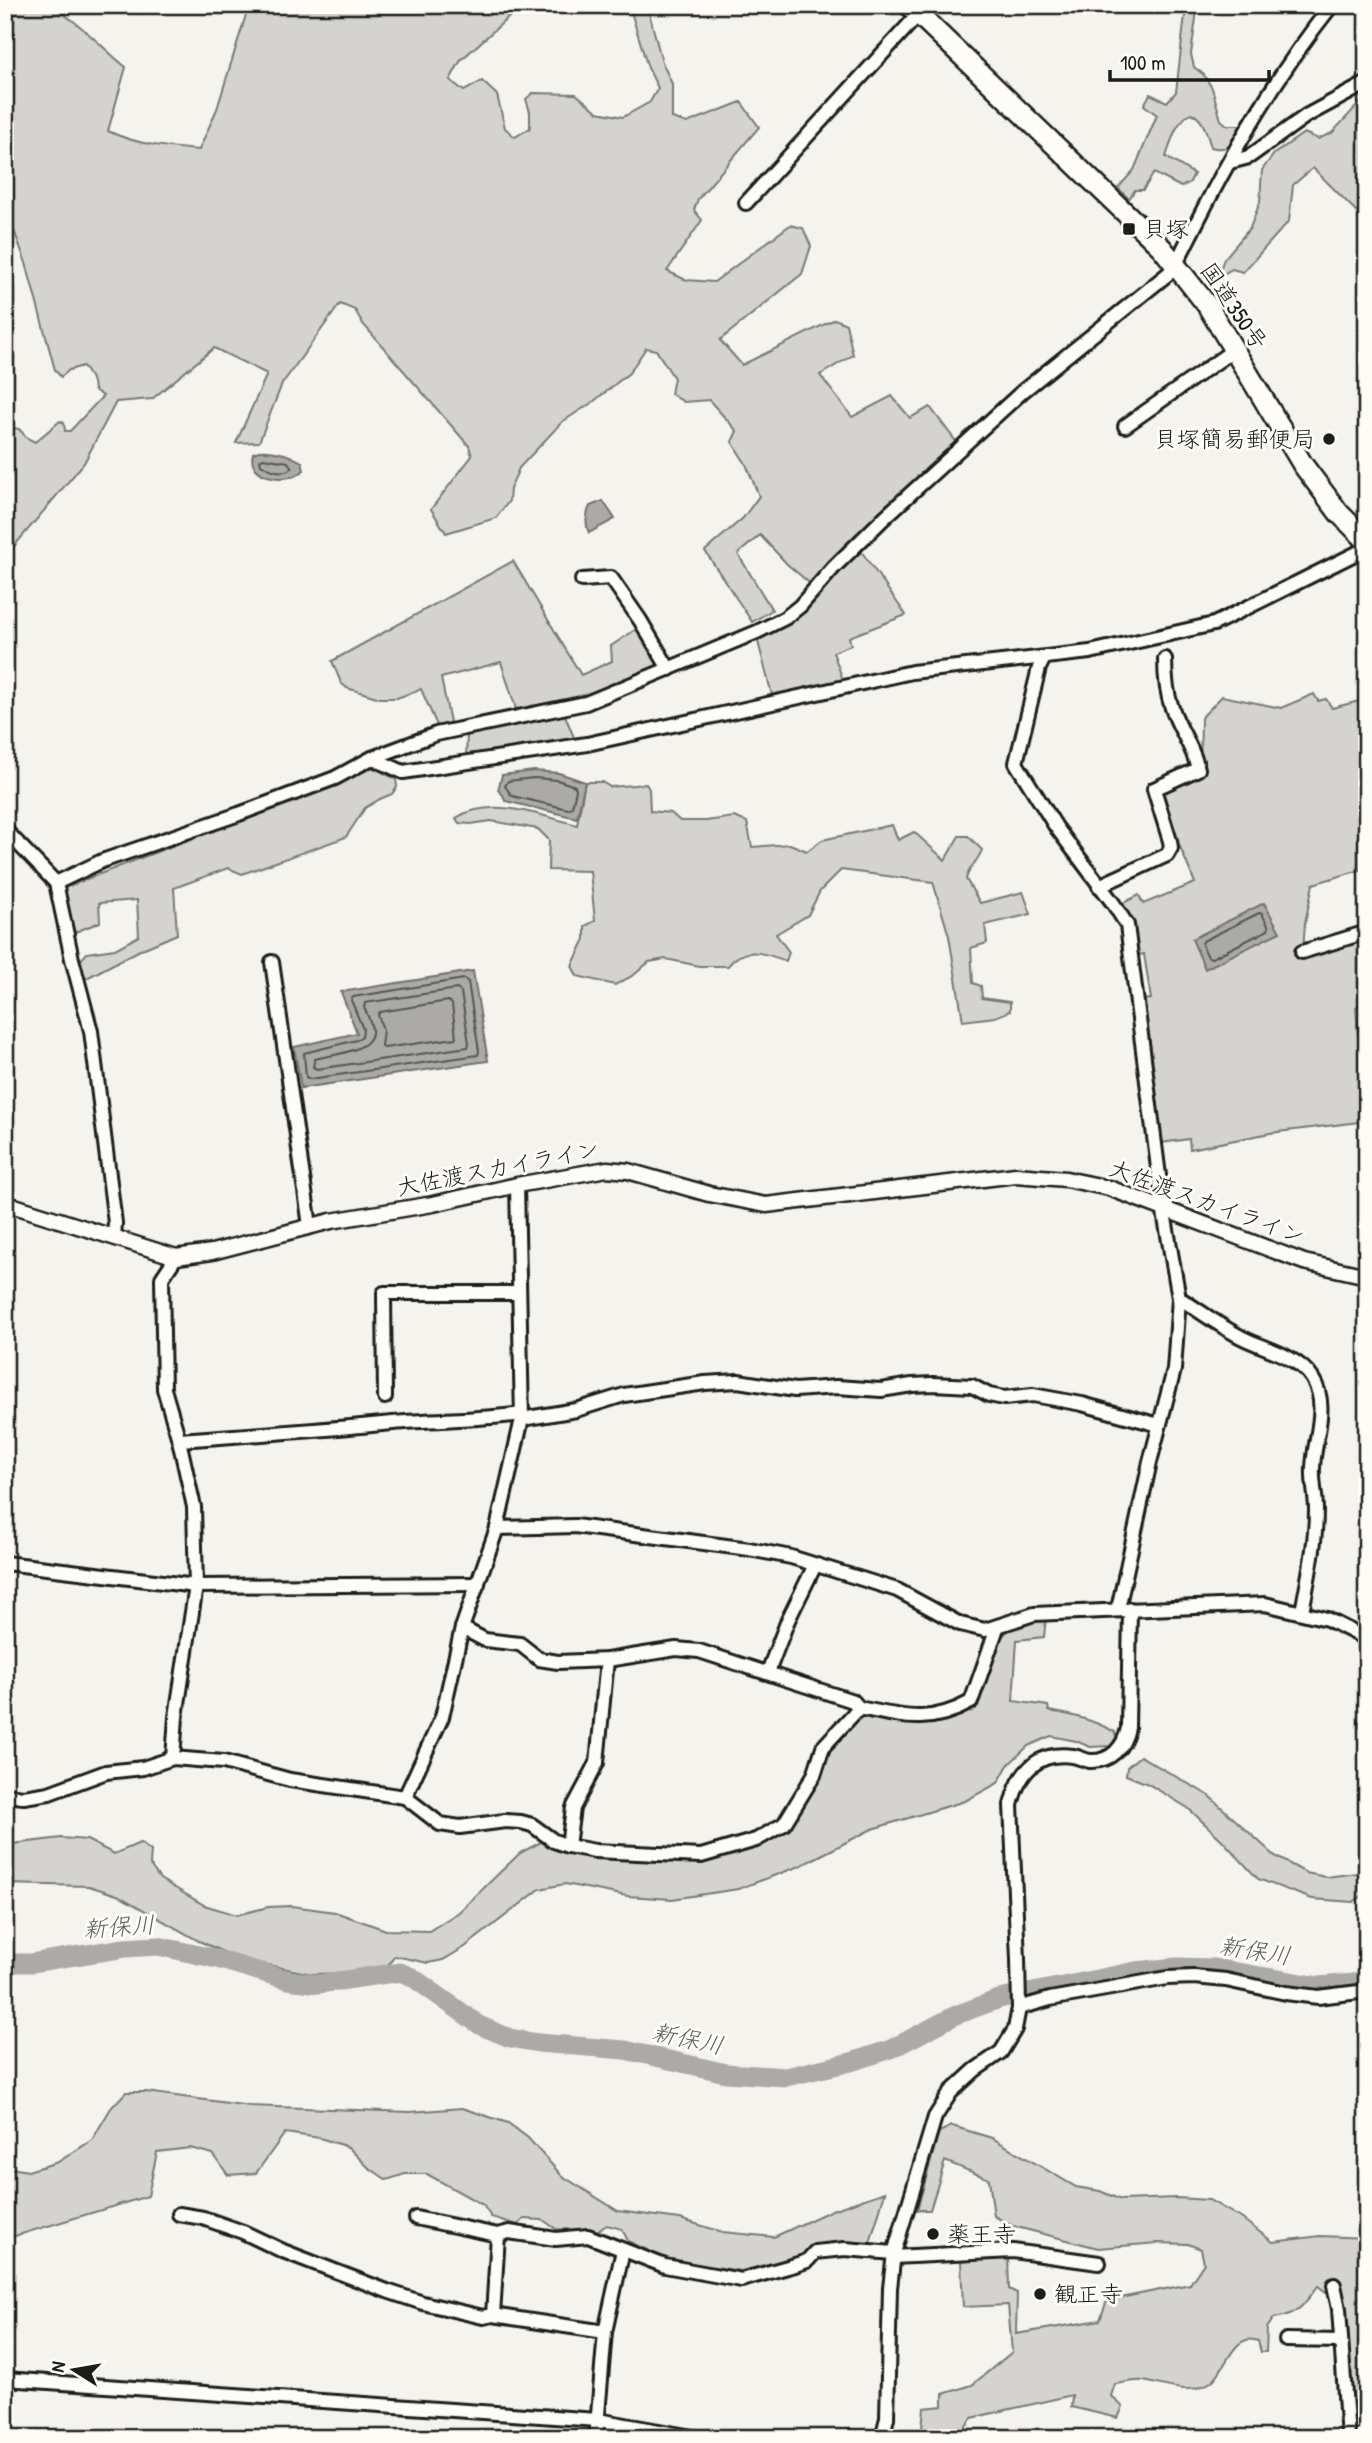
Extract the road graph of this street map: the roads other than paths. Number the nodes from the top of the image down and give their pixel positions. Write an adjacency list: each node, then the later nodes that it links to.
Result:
1 (1332, 5): 4 (street)
2 (918, 8): 5 (street); 6 (highway, 国道350号)
3 (1367, 83): 4 (street)
4 (1230, 162): 6 (street)
5 (746, 203)
6 (1176, 264): 7 (highway, 国道350号); 14 (street)
7 (1235, 349): 8 (street); 9 (highway, 国道350号)
8 (1125, 426)
9 (1367, 541)
10 (1367, 548): 12 (street)
11 (582, 580): 14 (street)
12 (1044, 658): 15 (street); 18 (street)
13 (1165, 659): 18 (street)
14 (669, 669): 15 (street)
15 (372, 758): 17 (street)
16 (5, 827): 17 (street)
17 (56, 883): 26 (street)
18 (1099, 886): 24 (street)
19 (1367, 932): 20 (street)
20 (1302, 952)
21 (272, 962): 25 (street)
22 (517, 1185): 24 (street, 大佐渡スカイライン); 25 (street, 大佐渡スカイライン); 29 (street)
23 (5, 1203): 26 (street, 大佐渡スカイライン)
24 (1163, 1207): 28 (street, 大佐渡スカイライン); 30 (street)
25 (310, 1226): 27 (street, 大佐渡スカイライン)
26 (114, 1237): 27 (street, 大佐渡スカイライン)
27 (176, 1257): 34 (street)
28 (1367, 1276)
29 (519, 1293): 31 (street); 32 (street)
30 (1179, 1298): 33 (street); 41 (street)
31 (385, 1398)
32 (522, 1417): 33 (street); 34 (street); 35 (street)
33 (1159, 1425): 40 (street)
34 (179, 1440): 39 (street)
35 (497, 1528): 37 (street); 38 (street)
36 (5, 1563): 39 (street)
37 (815, 1565): 43 (street); 46 (street)
38 (478, 1584): 39 (street); 42 (street)
39 (196, 1586): 48 (street)
40 (1124, 1609): 41 (street); 43 (street); 53 (street)
41 (1302, 1612): 44 (street)
42 (462, 1628): 45 (street); 50 (street)
43 (997, 1628): 47 (street)
44 (1367, 1639)
45 (607, 1660): 46 (street); 51 (street)
46 (768, 1672): 47 (street)
47 (859, 1708): 51 (street)
48 (173, 1758): 49 (street); 50 (street)
49 (5, 1795)
50 (405, 1797): 51 (street)
51 (568, 1846)
52 (1367, 1991): 53 (street)
53 (1019, 2008): 58 (street)
54 (179, 2214): 61 (street)
55 (415, 2218): 56 (street)
56 (498, 2235): 57 (street); 61 (street)
57 (623, 2250): 58 (street); 62 (street)
58 (894, 2255): 59 (street); 69 (street)
59 (1099, 2263)
60 (1334, 2285): 64 (street)
61 (493, 2315): 62 (street)
62 (605, 2332): 66 (street)
63 (1286, 2340): 64 (street)
64 (1341, 2341): 70 (street)
65 (5, 2379): 66 (street)
66 (598, 2420): 67 (street); 68 (street)
67 (689, 2437)
68 (596, 2438)
69 (883, 2438)
70 (1348, 2438)

